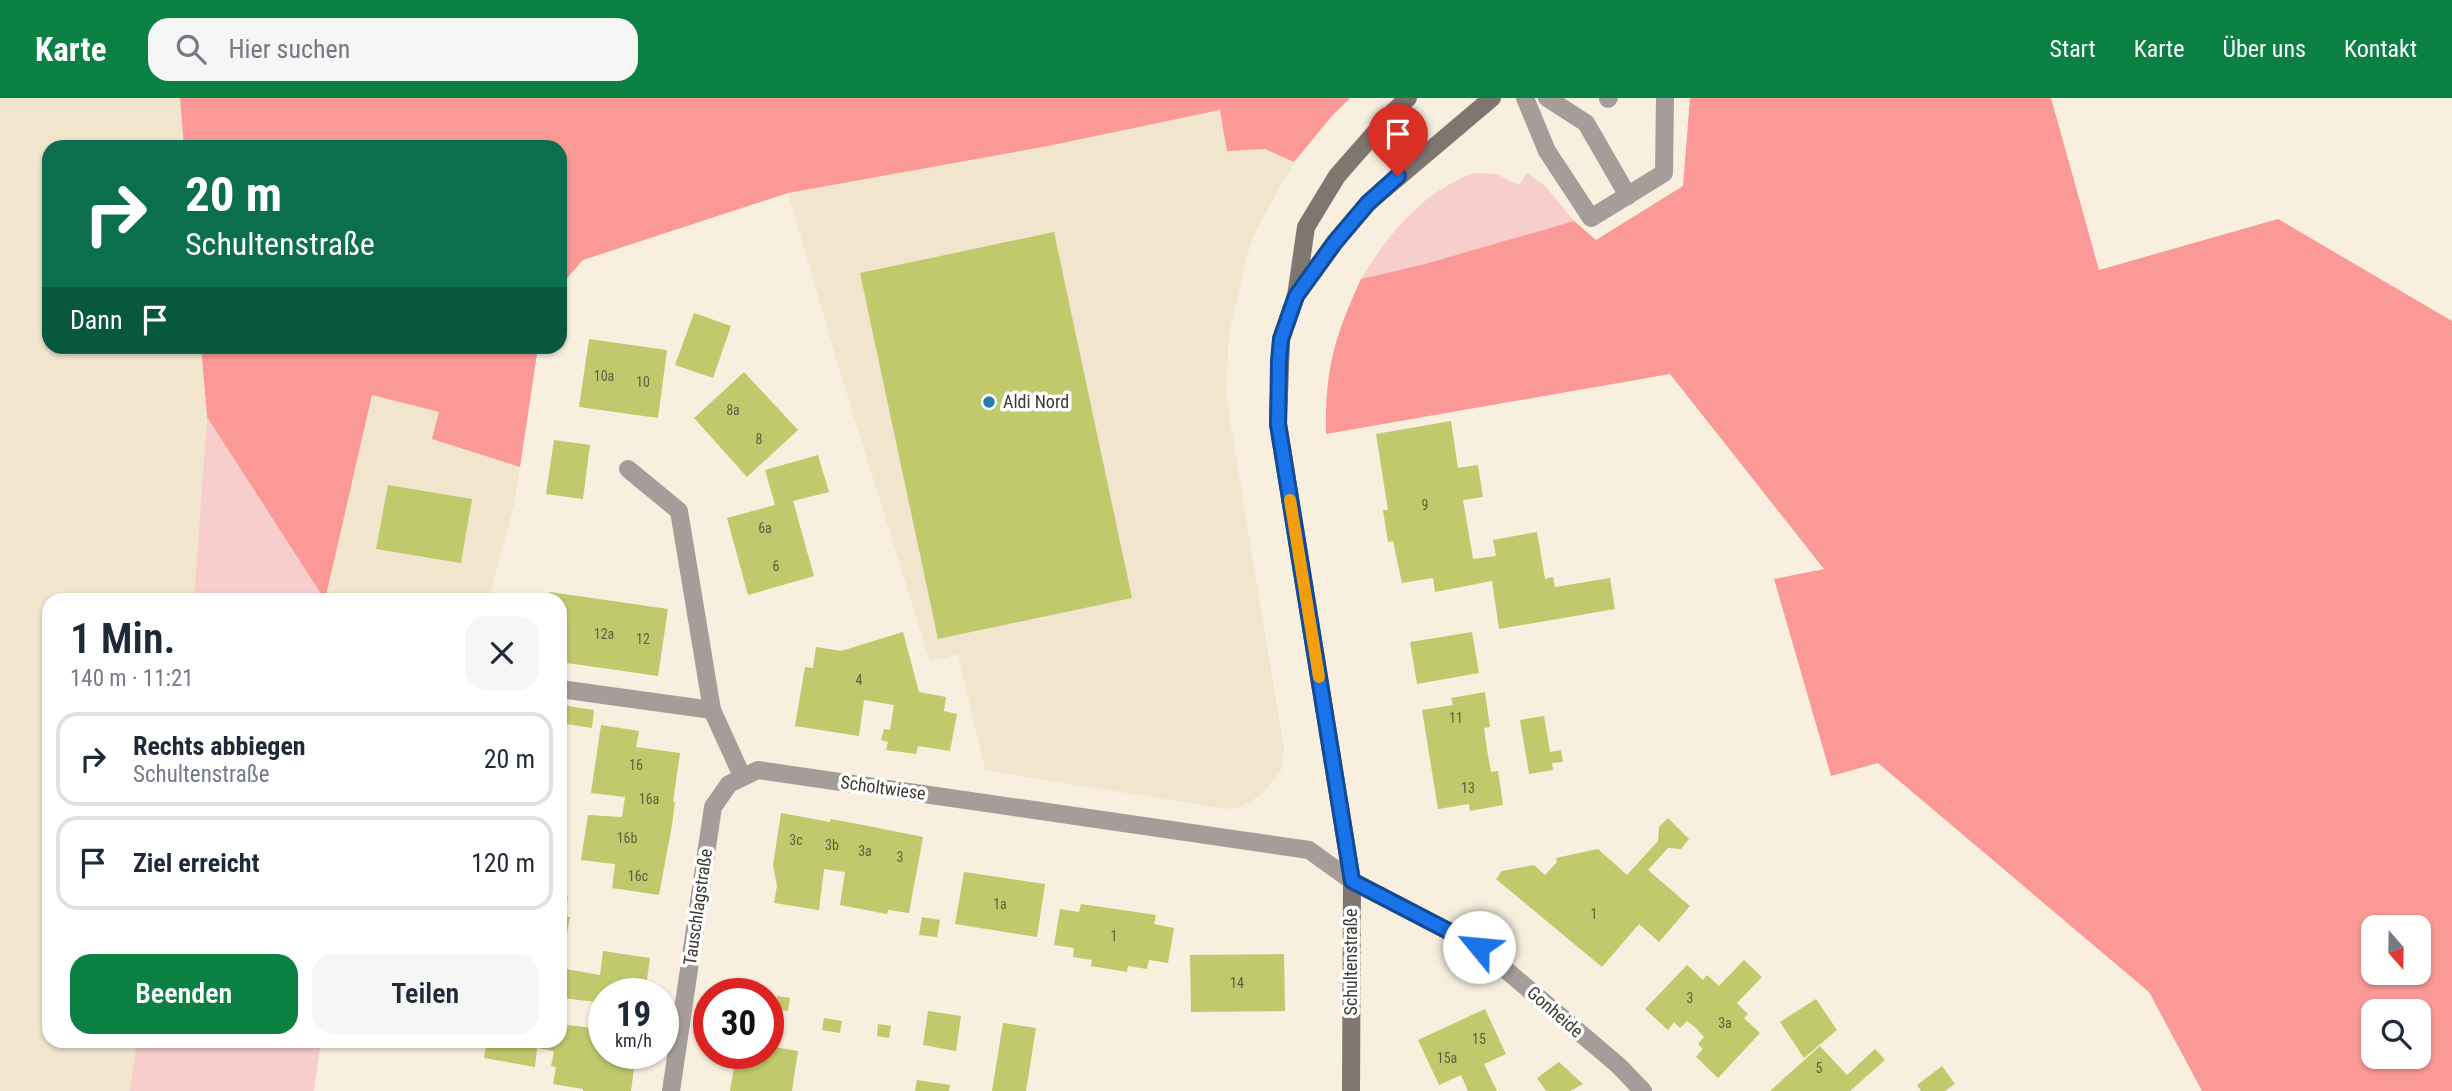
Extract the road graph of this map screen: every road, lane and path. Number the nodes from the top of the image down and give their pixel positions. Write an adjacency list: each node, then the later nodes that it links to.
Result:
1 (1408, 98): 7 (main road, Schultenstraße)
2 (1492, 98): 7 (main road, Schultenstraße)
3 (1525, 98): 6 (street)
4 (1548, 98): 6 (street)
5 (1665, 98): 6 (street)
6 (1628, 197)
7 (1296, 296): 12 (main road, Schultenstraße)
8 (628, 469): 10 (street)
9 (567, 690): 10 (street)
10 (712, 710): 11 (street)
11 (742, 776): 12 (street, Scholtwiese); 13 (street, Tauschlagstraße)
12 (1352, 881): 14 (main road, Schultenstraße); 15 (street, Gonheide)
13 (671, 1091)
14 (1351, 1091)
15 (1643, 1091)

